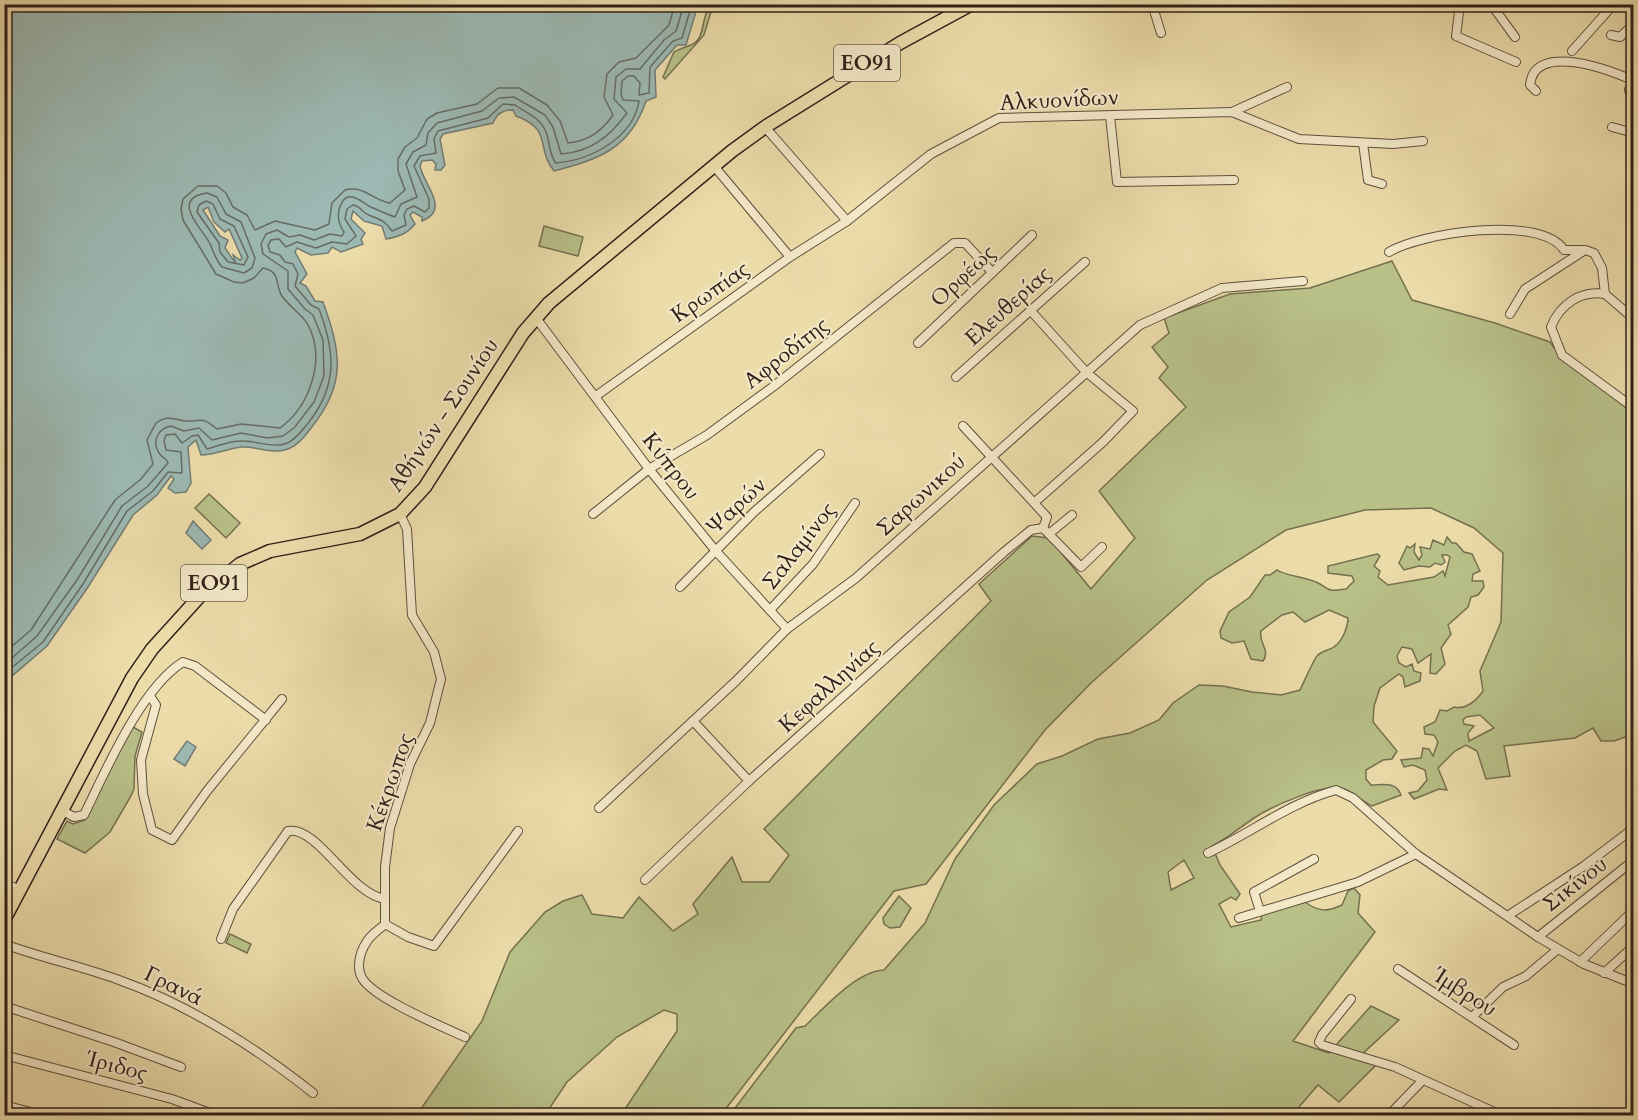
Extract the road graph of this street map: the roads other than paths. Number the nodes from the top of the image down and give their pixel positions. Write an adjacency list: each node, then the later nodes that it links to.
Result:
1 (972, 4): 19 (main road, Αθήνών - Σουνίου / ΕΟ91)
2 (1152, 4): 7 (street)
3 (1460, 4): 11 (street)
4 (1491, 4): 9 (street)
5 (1614, 4): 10 (street)
6 (1634, 24): 8 (street)
7 (1161, 33)
8 (1611, 35)
9 (1515, 37)
10 (1572, 51)
11 (1516, 62)
12 (1634, 81): 15 (street)
13 (1287, 87): 17 (street)
14 (1634, 87): 16 (street)
15 (1536, 91)
16 (1634, 102)
17 (1232, 112): 18 (street, Αλκυονίδων); 23 (street, Αλκυονίδων)
18 (1110, 116): 25 (street); 27 (street, Αλκυονίδων)
19 (765, 127): 24 (main road, Αθήνών - Σουνίου / ΕΟ91); 27 (street)
20 (1612, 127): 21 (street)
21 (1634, 134)
22 (1423, 141): 23 (street, Αλκυονίδων)
23 (1363, 143): 26 (street)
24 (714, 166): 31 (street); 38 (main road, Αθήνών - Σουνίου / ΕΟ91)
25 (1234, 180)
26 (1382, 184)
27 (847, 221): 31 (street, Κρωπίας)
28 (1032, 235): 33 (street, Ορφέως)
29 (1585, 250): 30 (street); 35 (street); 37 (street)
30 (1389, 252)
31 (790, 257): 43 (street, Κρωπίας)
32 (1085, 262): 36 (street, Ελευθερίας)
33 (992, 272): 40 (street, Ορφέως); 48 (street, Αφροδίτης)
34 (1304, 281): 41 (street, Σαρωνικού)
35 (1605, 294): 39 (street); 44 (street)
36 (1030, 310): 41 (street); 42 (street, Ελευθερίας)
37 (1510, 314)
38 (536, 318): 43 (street, Κύπρου); 51 (main road, Αθήνών - Σουνίου / ΕΟ91)
39 (1634, 319)
40 (918, 343)
41 (1086, 372): 47 (street, Σαρωνικού); 49 (street)
42 (956, 377)
43 (596, 396): 48 (street, Κύπρου)
44 (1634, 408)
45 (963, 426): 47 (street)
46 (820, 454): 56 (street, Ψαρών)
47 (992, 455): 49 (street); 59 (street, Σαρωνικού)
48 (650, 469): 52 (street, Αφροδίτης); 56 (street, Κύπρου)
49 (1035, 502): 54 (street)
50 (855, 503): 58 (street, Σαλαμίνος)
51 (400, 514): 66 (main road, Αθήνών - Σουνίου / ΕΟ91); 76 (street, Κέκρωπος)
52 (593, 514)
53 (1072, 515): 54 (street, Κεφαλληνίας)
54 (1047, 531): 55 (street); 64 (street, Κεφαλληνίας)
55 (1102, 547)
56 (715, 550): 57 (street, Ψαρών); 58 (street, Κύπρου)
57 (680, 587)
58 (770, 610): 59 (street, Κύπρου)
59 (787, 629): 63 (street, Σαρωνικού)
60 (150, 696): 62 (street); 62 (street); 66 (street)
61 (282, 699): 62 (street)
62 (266, 720)
63 (693, 721): 64 (street); 65 (street, Σαρωνικού)
64 (749, 781): 73 (street, Κεφαλληνίας)
65 (599, 808)
66 (61, 810): 75 (main road, Αθήνών - Σουνίου / ΕΟ91)
67 (1634, 828): 79 (street)
68 (518, 831): 82 (street)
69 (1208, 853): 70 (street)
70 (1416, 854): 78 (street); 79 (street)
71 (1314, 860): 78 (street)
72 (1634, 860): 83 (street, Σικίνου)
73 (645, 880)
74 (4, 883): 75 (street)
75 (20, 890): 81 (main road, Αθήνών - Σουνίου / ΕΟ91)
76 (385, 899): 82 (street, Κέκρωπος); 84 (street)
77 (1634, 910): 88 (street)
78 (1260, 911): 80 (street)
79 (1509, 915): 83 (street)
80 (1239, 918)
81 (4, 920)
82 (385, 924): 95 (street)
83 (1539, 937): 87 (street)
84 (221, 939)
85 (4, 944): 100 (street, Γρανά)
86 (1634, 946): 90 (street)
87 (1558, 949): 88 (street); 94 (street)
88 (1580, 962): 90 (street)
89 (1398, 969): 94 (street, Ίμβρου)
90 (1604, 973): 91 (street)
91 (1634, 984)
92 (1351, 999): 99 (street)
93 (4, 1006): 98 (street)
94 (1472, 1017): 96 (street, Ίμβρου)
95 (465, 1038)
96 (1514, 1045)
97 (4, 1055): 103 (street, Ίριδος)
98 (181, 1068)
99 (1422, 1081): 104 (street); 105 (street)
100 (313, 1093)
101 (4, 1105): 102 (street)
102 (46, 1116)
103 (218, 1116)
104 (1388, 1116)
105 (1503, 1116)

